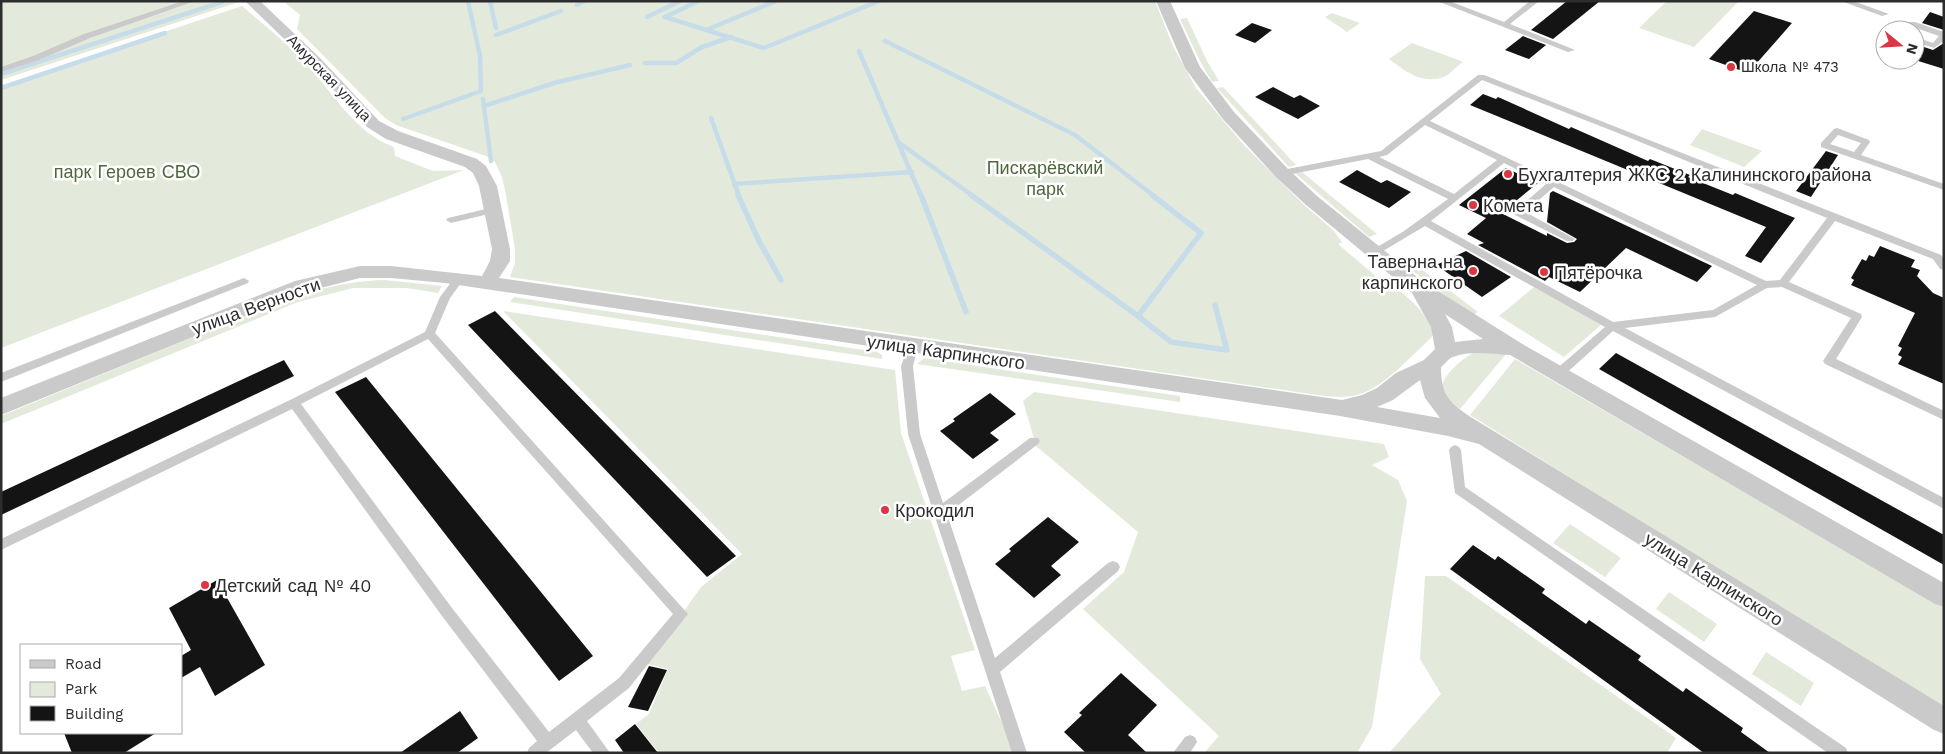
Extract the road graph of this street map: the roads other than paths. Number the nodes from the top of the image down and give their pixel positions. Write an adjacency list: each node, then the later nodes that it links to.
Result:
1 (191, 1): 13 (lane)
2 (252, 1): 22 (street, Амурская улица)
3 (1163, 1): 18 (street, улица Карпинского)
4 (1441, 1): 8 (lane)
5 (1535, 1): 8 (lane)
6 (1845, 1): 7 (lane)
7 (1885, 14)
8 (1505, 25): 12 (lane)
9 (1925, 28): 10 (lane)
10 (1944, 35): 11 (lane)
11 (1925, 43)
12 (1571, 50)
13 (1, 70)
14 (1423, 121): 15 (lane); 17 (lane); 23 (lane)
15 (1370, 156): 18 (lane); 21 (lane)
16 (1856, 156): 20 (lane)
17 (1502, 160): 19 (lane); 21 (lane)
18 (1282, 173): 27 (street, улица Карпинского)
19 (1552, 184): 26 (lane); 33 (lane)
20 (1944, 187)
21 (1454, 198): 25 (lane)
22 (494, 210): 24 (lane); 31 (street)
23 (1833, 217): 28 (lane); 32 (lane)
24 (451, 220)
25 (1424, 221): 27 (lane); 36 (lane)
26 (1570, 239)
27 (1374, 252): 34 (street, улица Карпинского)
28 (1944, 267)
29 (459, 279): 31 (street, улица Верности); 37 (lane); 44 (street, улица Верности)
30 (244, 281): 42 (lane)
31 (487, 283): 35 (street, улица Верности)
32 (1783, 283): 33 (lane); 46 (lane)
33 (1765, 285): 36 (lane)
34 (1415, 286): 39 (street, улица Карпинского); 40 (street, улица Карпинского)
35 (552, 293): 38 (street, улица Карпинского)
36 (1612, 326): 41 (lane); 50 (lane)
37 (429, 334): 43 (lane); 56 (lane)
38 (913, 347): 45 (street, улица Карпинского); 51 (lane)
39 (1517, 350): 40 (street, улица Карпинского); 41 (street, улица Карпинского)
40 (1438, 358): 45 (street, улица Карпинского); 47 (street, улица Карпинского)
41 (1558, 374): 54 (street, улица Карпинского)
42 (1, 378)
43 (294, 403): 52 (lane); 58 (lane)
44 (1, 407)
45 (1340, 408): 47 (street, улица Карпинского)
46 (1944, 416)
47 (1484, 437): 57 (street, улица Карпинского)
48 (1034, 440): 51 (lane)
49 (1455, 450): 62 (lane)
50 (1944, 504)
51 (940, 512): 55 (lane)
52 (1, 545)
53 (1114, 567): 55 (lane)
54 (1944, 596)
55 (993, 669): 61 (lane)
56 (577, 720): 58 (lane); 60 (lane)
57 (1944, 721)
58 (548, 743): 59 (lane)
59 (534, 753)
60 (603, 753)
61 (1020, 753)
62 (1841, 753)

